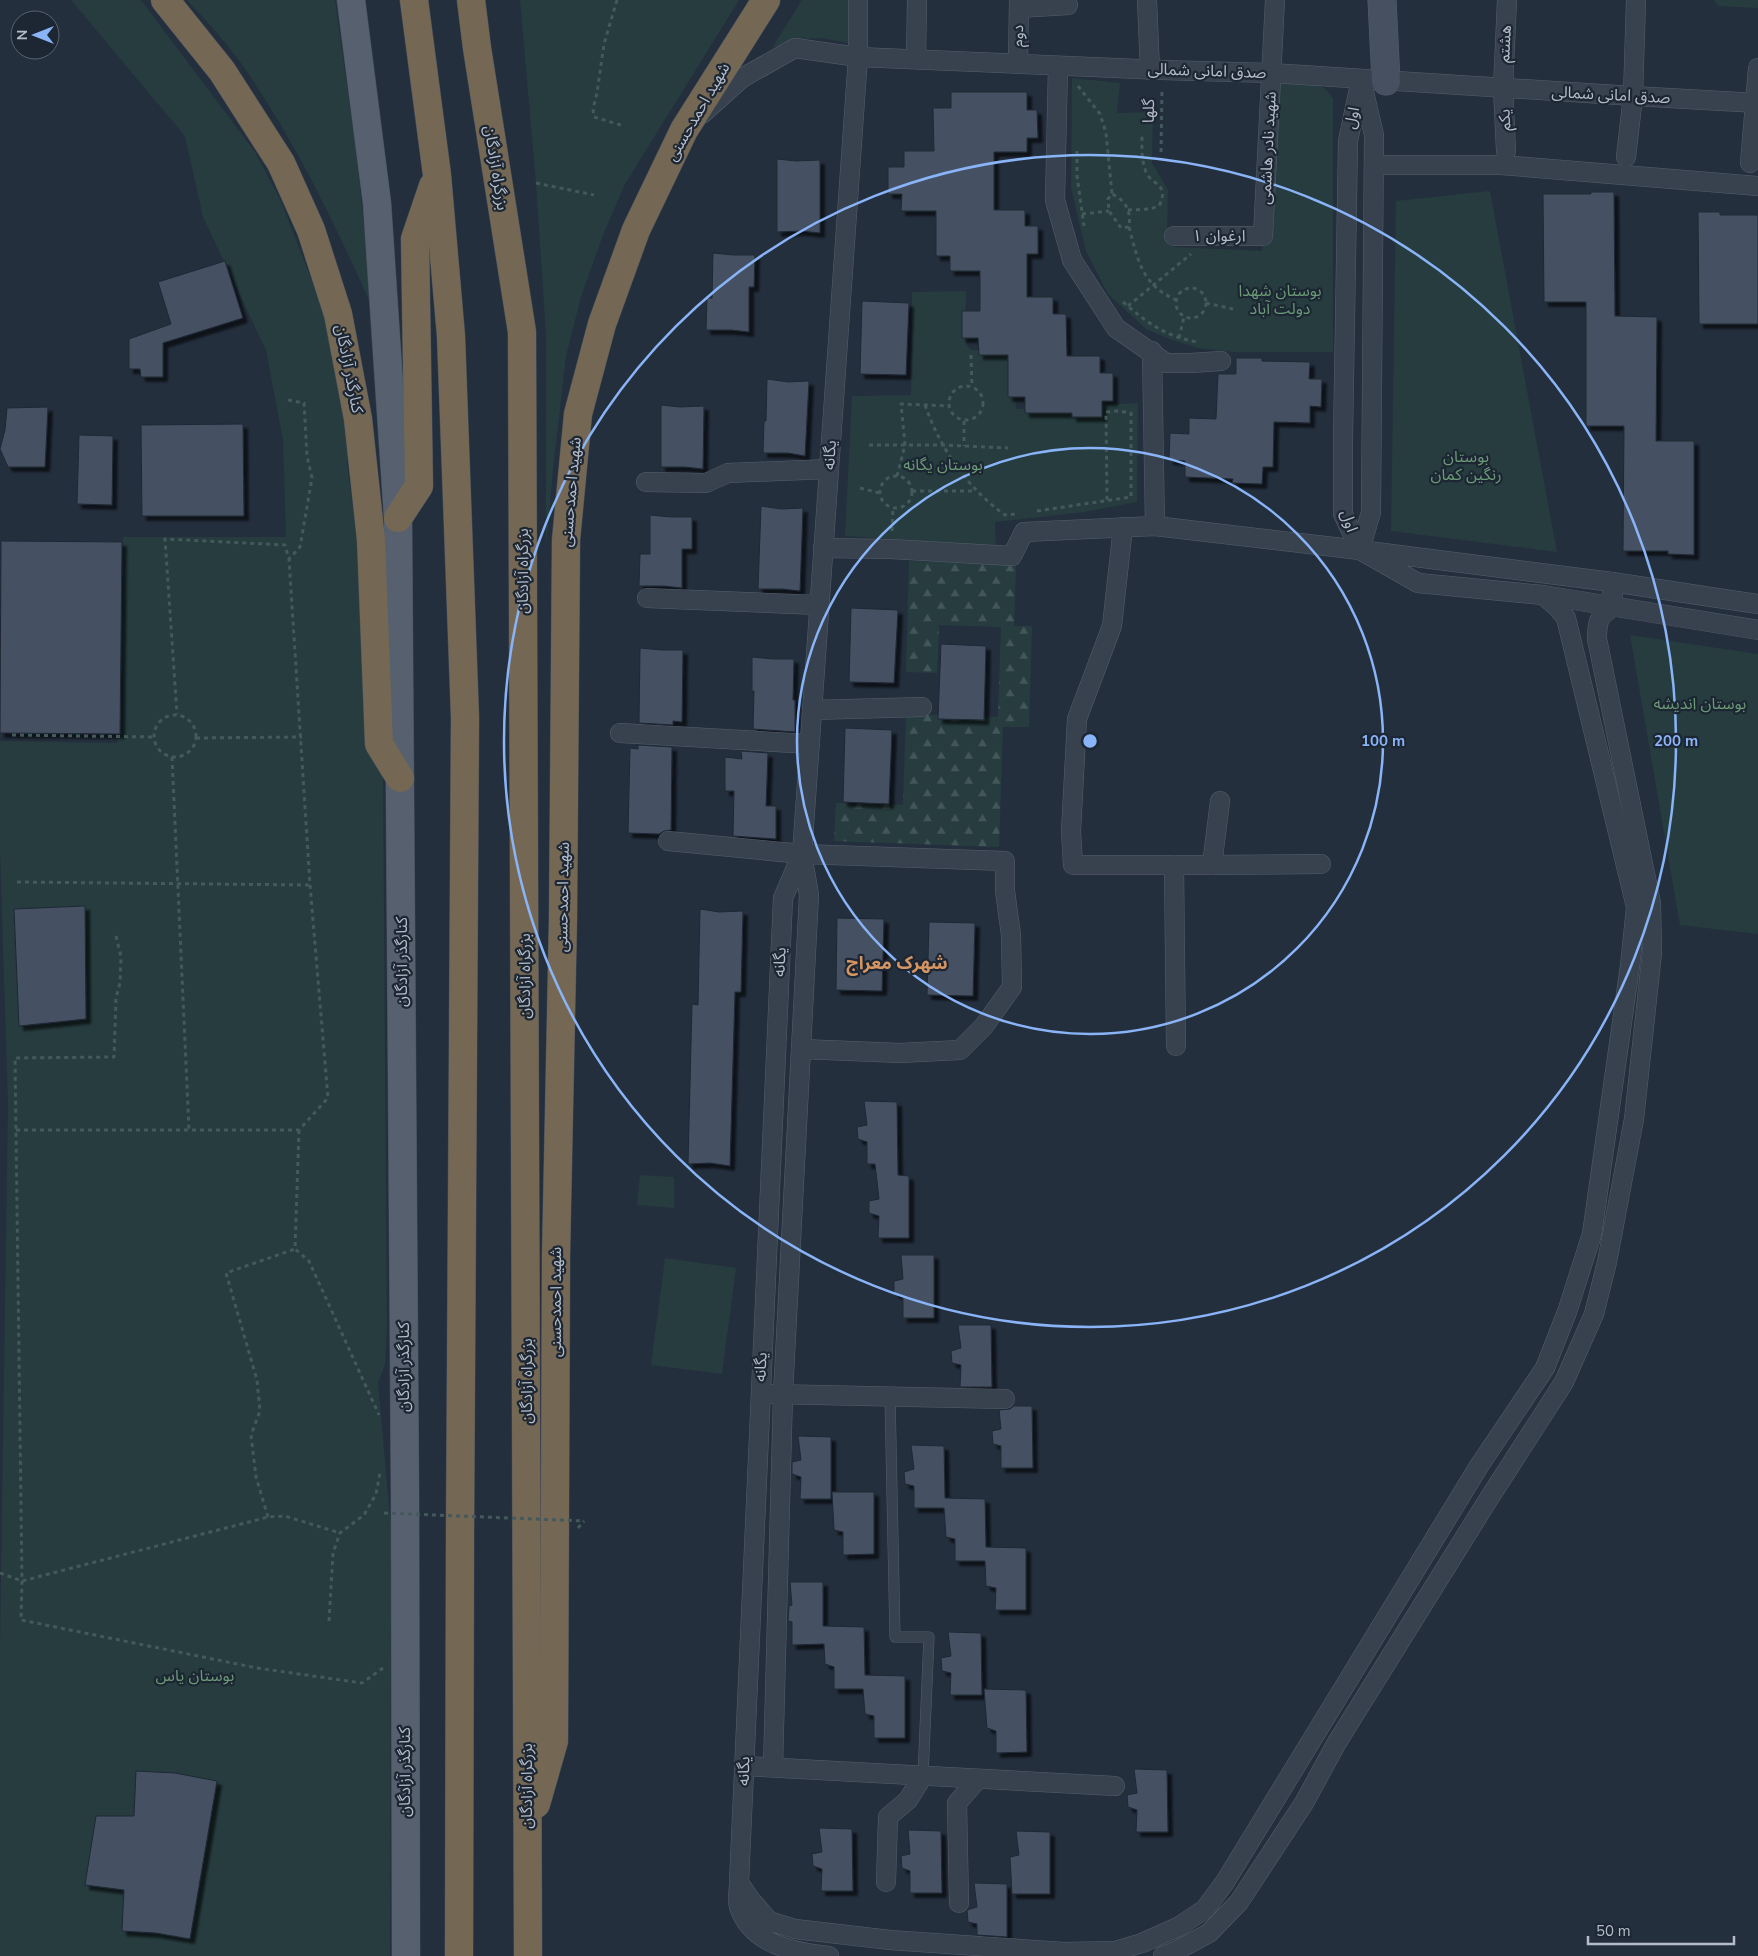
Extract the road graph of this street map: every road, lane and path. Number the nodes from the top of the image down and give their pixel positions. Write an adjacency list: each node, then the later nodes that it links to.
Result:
1 (165, 0): 109 (highway, کنارگذر آزادگان)
2 (350, 0): 86 (main road, کنارگذر آزادگان)
3 (414, 0): 41 (highway)
4 (472, 0): 17 (highway, بزرگراه آزادگان)
5 (484, 0): 17 (main road)
6 (617, 0): 32 (path)
7 (766, 0): 33 (highway, شهید احمدحسنی)
8 (858, 0): 18 (street, یگانه)
9 (917, 0): 19 (street)
10 (1146, 0): 23 (street)
11 (1275, 0): 24 (street, شهید نادر هاشمی)
12 (1382, 0): 25 (street)
13 (1507, 0): 28 (street, هشتم)
14 (1636, 0): 30 (street)
15 (1019, 4): 16 (street, دوم); 20 (street, دوم)
16 (1068, 5)
17 (477, 48): 145 (highway, بزرگراه آزادگان)
18 (858, 57): 19 (street, صدق امانی شمالی); 33 (street, صدق امانی شمالی); 76 (street, یگانه)
19 (916, 59): 20 (street, صدق امانی شمالی)
20 (1018, 64): 21 (street, صدق امانی شمالی)
21 (1058, 66): 23 (street, صدق امانی شمالی); 63 (street)
22 (1758, 68): 31 (street)
23 (1156, 70): 24 (street, صدق امانی شمالی); 37 (path, گلها)
24 (1271, 73): 25 (street, صدق امانی شمالی); 52 (street, شهید نادر هاشمی)
25 (1373, 80): 28 (street, صدق امانی شمالی); 40 (street, اول); 90 (street, اول)
26 (1077, 85): 27 (path); 29 (path); 44 (path)
27 (1086, 86)
28 (1503, 88): 30 (street, صدق امانی شمالی); 36 (street, یکم)
29 (1077, 95)
30 (1633, 96): 31 (street, صدق امانی شمالی); 38 (street)
31 (1757, 103): 39 (street)
32 (621, 125)
33 (684, 130): 145 (highway, شهید احمدحسنی)
34 (1142, 133): 46 (path)
35 (1076, 144): 48 (path)
36 (1506, 151)
37 (1161, 152)
38 (1626, 157)
39 (1750, 163)
40 (1374, 165): 43 (street); 90 (street, اول)
41 (436, 175): 86 (highway); 150 (highway)
42 (536, 184): 45 (path)
43 (1758, 186)
44 (1112, 194): 46 (path); 47 (path)
45 (594, 195)
46 (1128, 210): 49 (path)
47 (1109, 211): 48 (path); 49 (path)
48 (1082, 214): 50 (path)
49 (1129, 227): 54 (path)
50 (1084, 228)
51 (1174, 236): 52 (street, ارغوان ۱)
52 (1263, 236)
53 (1199, 248): 54 (path)
54 (1153, 285): 56 (path); 58 (path)
55 (1119, 298): 58 (path)
56 (1176, 300): 57 (path); 60 (path)
57 (1206, 304): 59 (path); 60 (path)
58 (1128, 306): 61 (path)
59 (1234, 309)
60 (1184, 317): 61 (path)
61 (1179, 338): 62 (path)
62 (1201, 342)
63 (1152, 352): 65 (street); 87 (street)
64 (971, 355): 66 (path)
65 (1222, 360)
66 (972, 386): 69 (path); 70 (path)
67 (288, 400): 91 (path)
68 (925, 405): 69 (path); 71 (path); 72 (path)
69 (949, 406): 70 (path)
70 (964, 421): 74 (path)
71 (905, 445): 72 (path); 73 (path); 77 (path)
72 (942, 445): 74 (path); 81 (path)
73 (869, 446)
74 (964, 446): 75 (path)
75 (1008, 448)
76 (829, 469): 78 (street); 89 (street, یگانه)
77 (897, 476): 80 (path); 82 (path)
78 (646, 482)
79 (860, 488): 82 (path)
80 (912, 491): 81 (path); 82 (path)
81 (977, 491): 85 (path)
82 (880, 494)
83 (1107, 500): 83 (path); 84 (path)
84 (1032, 511)
85 (1023, 512)
86 (398, 518): 109 (main road, کنارگذر آزادگان)
87 (1155, 526): 88 (street); 90 (street)
88 (1123, 527): 89 (street); 114 (street)
89 (823, 548): 96 (street, یگانه)
90 (1360, 550): 92 (street); 93 (street)
91 (289, 559): 101 (path); 105 (path)
92 (1612, 582): 95 (street); 97 (street)
93 (1543, 595): 97 (street); 147 (street)
94 (647, 598): 96 (street)
95 (1758, 604)
96 (819, 605): 100 (street, یگانه)
97 (1613, 607): 98 (street); 153 (street)
98 (1758, 630)
99 (922, 707): 100 (street)
100 (812, 710): 107 (street, یگانه)
101 (176, 714): 104 (path); 106 (path)
102 (620, 733): 107 (street)
103 (12, 735): 104 (path)
104 (154, 737): 108 (path)
105 (302, 737): 106 (path); 118 (path)
106 (196, 738): 108 (path)
107 (810, 744): 112 (street, یگانه)
108 (172, 757): 117 (path)
109 (400, 778): 149 (main road, کنارگذر آزادگان)
110 (1220, 801): 115 (street)
111 (668, 841): 112 (street)
112 (802, 854): 121 (street, یگانه); 121 (street); 126 (street, یگانه)
113 (1321, 864): 115 (street)
114 (1174, 865): 115 (street); 120 (street)
115 (1212, 865)
116 (17, 882): 117 (path)
117 (178, 883): 118 (path); 123 (path)
118 (310, 886): 124 (path)
119 (116, 936): 122 (path)
120 (1176, 1046)
121 (801, 1049): 127 (street, یگانه)
122 (16, 1130): 123 (path); 137 (path)
123 (189, 1130): 124 (path)
124 (299, 1130): 125 (path)
125 (296, 1249): 130 (path); 133 (path)
126 (760, 1394): 127 (street); 140 (street, یگانه)
127 (783, 1394): 128 (street); 141 (street, یگانه)
128 (890, 1396): 129 (street); 142 (lane)
129 (1005, 1398)
130 (379, 1420)
131 (381, 1468): 135 (path)
132 (384, 1513): 134 (path, bridge)
133 (268, 1517): 135 (path); 137 (path)
134 (584, 1521)
135 (340, 1533): 138 (path)
136 (0, 1573): 137 (path)
137 (22, 1581): 139 (path)
138 (329, 1621)
139 (384, 1667)
140 (744, 1766): 141 (street); 147 (street, یگانه)
141 (773, 1767): 142 (street)
142 (923, 1776): 143 (street); 146 (street)
143 (978, 1779): 144 (street); 148 (street)
144 (1116, 1786)
145 (528, 1834): 151 (highway, بزرگراه آزادگان)
146 (886, 1882)
147 (740, 1883): 152 (street, یگانه)
148 (960, 1903)
149 (406, 1956)
150 (459, 1956)
151 (528, 1956)
152 (828, 1956)
153 (1163, 1956)

